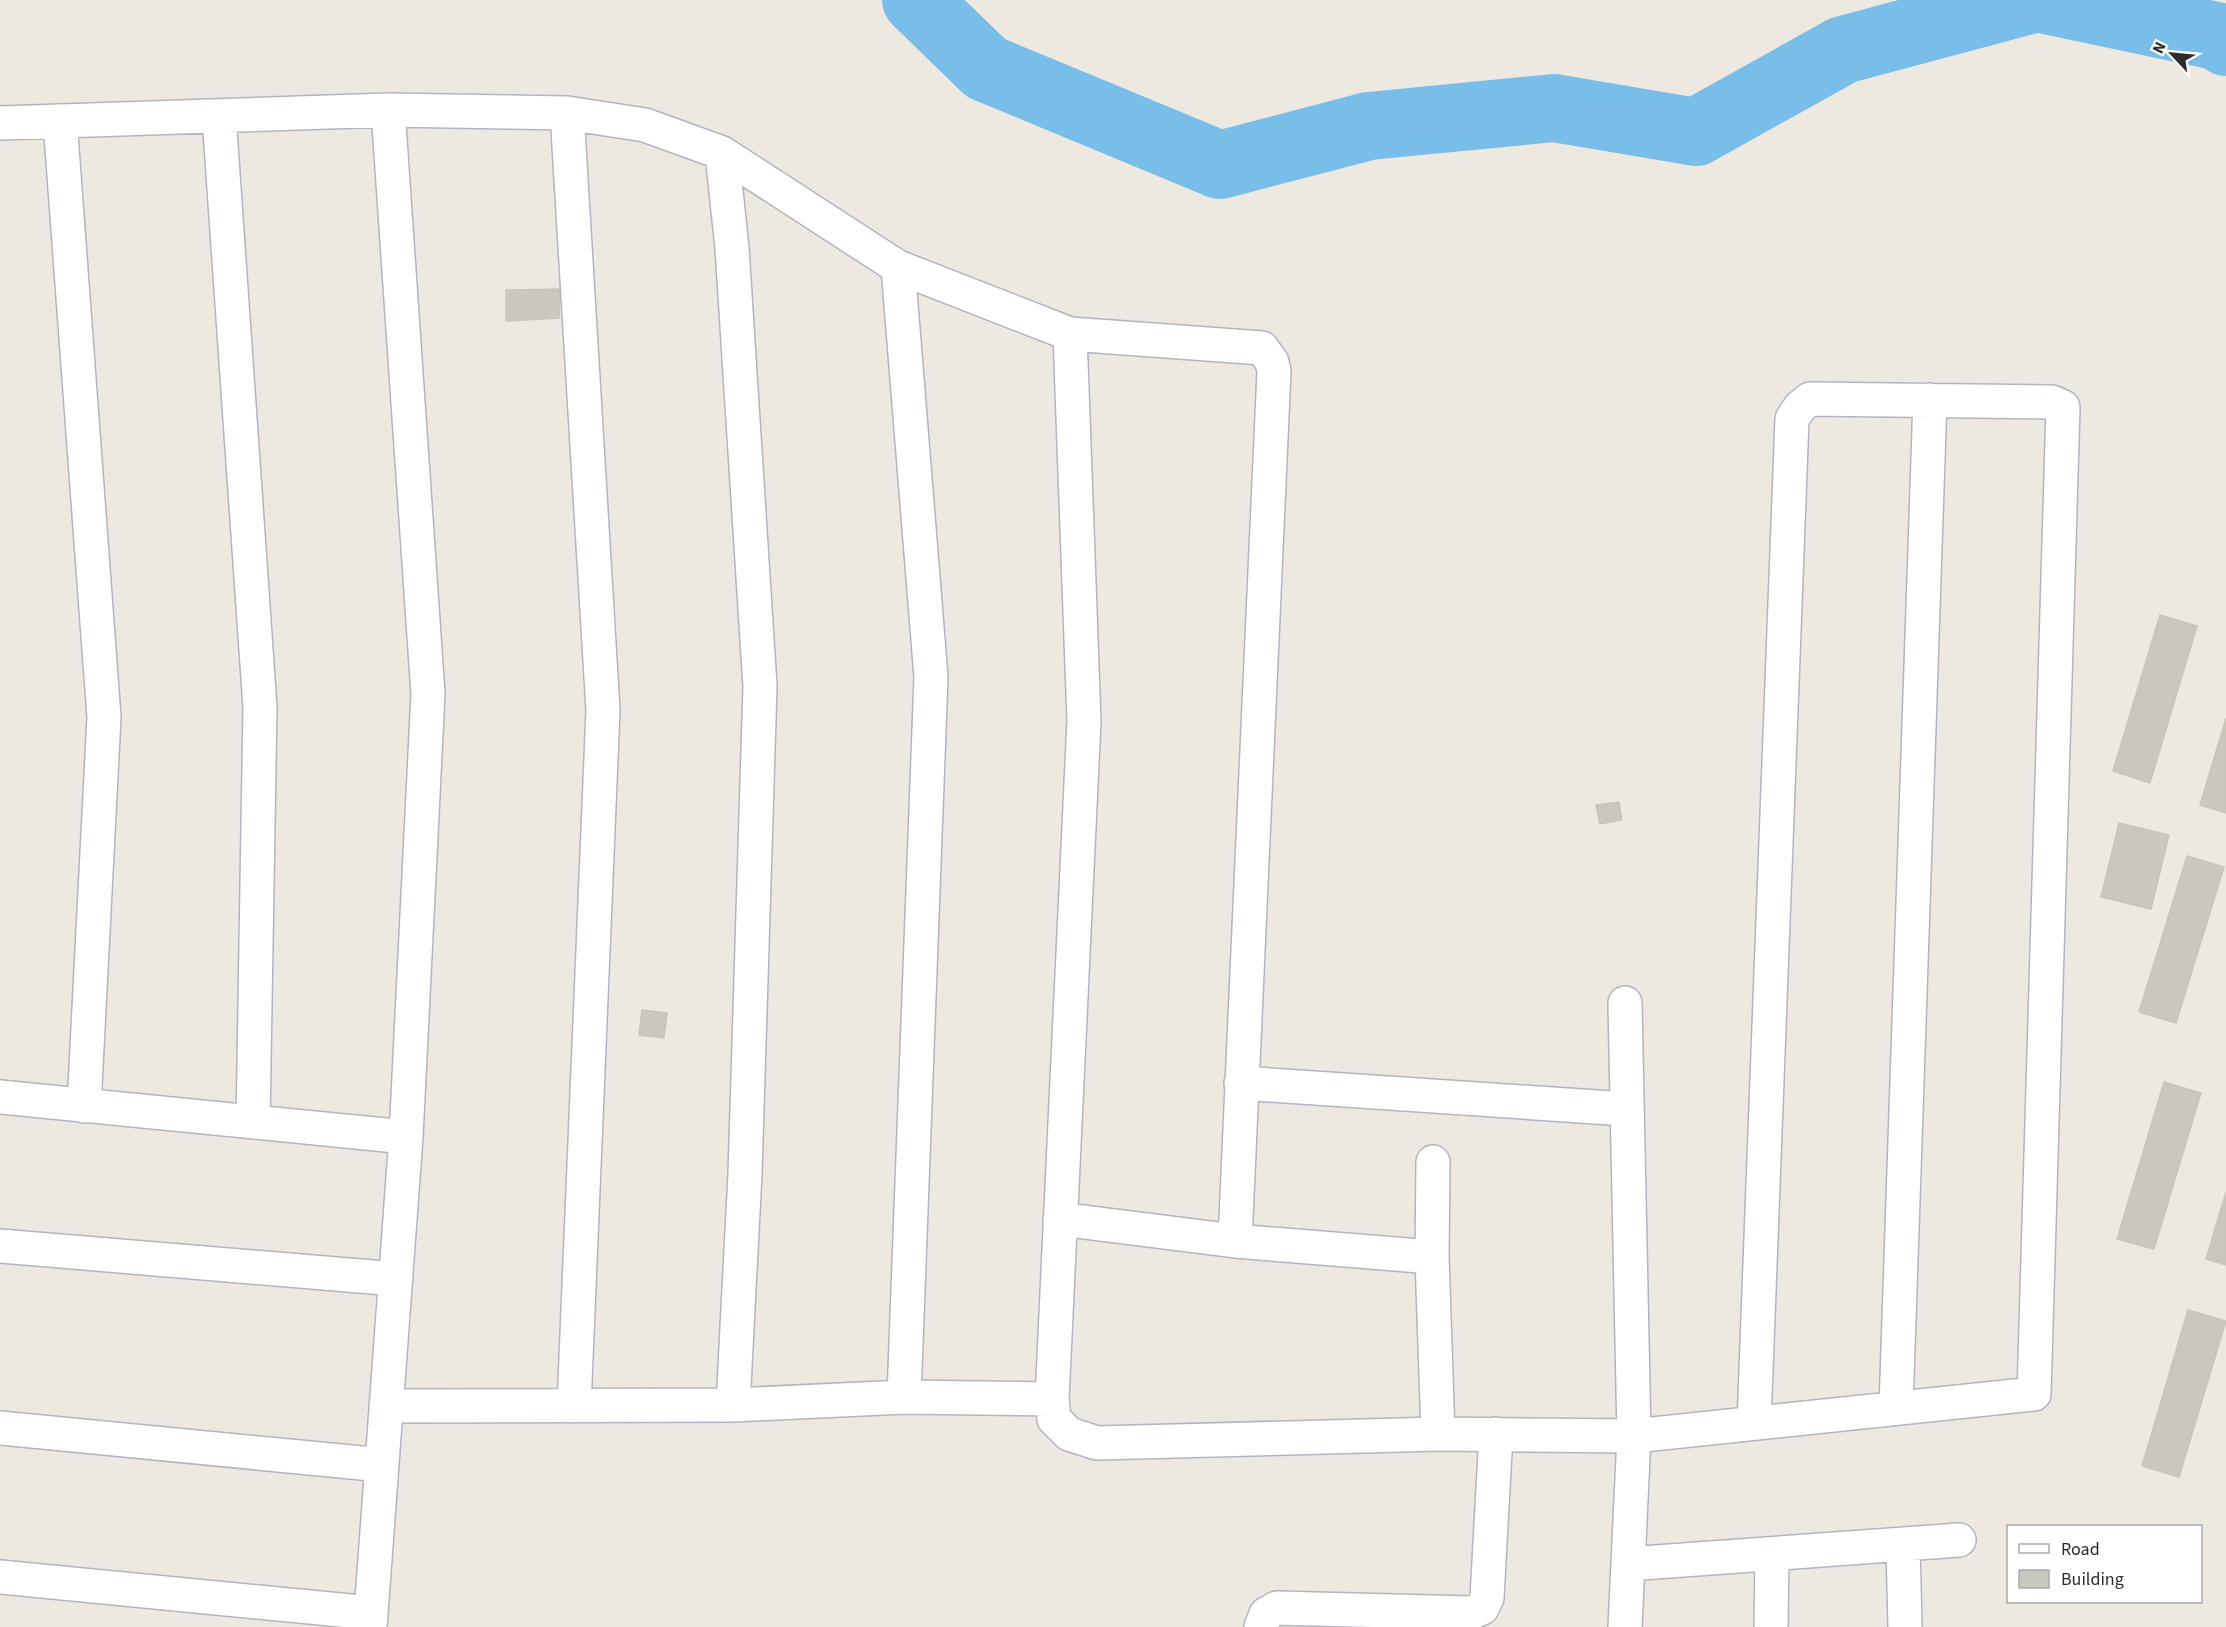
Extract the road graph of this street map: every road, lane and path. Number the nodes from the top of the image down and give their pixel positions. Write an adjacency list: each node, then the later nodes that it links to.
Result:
1 (388, 110): 2 (street); 3 (street); 16 (street)
2 (567, 113): 6 (street); 27 (street)
3 (219, 116): 4 (street); 15 (street)
4 (60, 121): 5 (street); 13 (street)
5 (0, 123)
6 (722, 153): 7 (street); 25 (street)
7 (898, 267): 8 (street); 23 (street)
8 (1070, 334): 11 (street); 18 (street)
9 (1930, 400): 28 (street); 28 (street); 29 (street)
10 (1625, 1003): 14 (street)
11 (1241, 1083): 14 (street); 19 (street)
12 (0, 1097): 13 (street)
13 (84, 1106): 15 (street)
14 (1626, 1109): 33 (street)
15 (253, 1122): 16 (street)
16 (406, 1137): 22 (street)
17 (1433, 1162): 21 (street)
18 (1060, 1219): 19 (street); 24 (street)
19 (1235, 1240): 21 (street)
20 (0, 1246): 22 (street)
21 (1432, 1257): 31 (street)
22 (396, 1279): 26 (street)
23 (904, 1397): 24 (street); 25 (street)
24 (1052, 1399): 31 (street)
25 (733, 1405): 27 (street)
26 (386, 1406): 27 (street); 34 (street)
27 (574, 1406)
28 (1896, 1408): 29 (street)
29 (1754, 1423): 33 (street)
30 (0, 1428): 34 (street)
31 (1438, 1434): 32 (street)
32 (1496, 1434): 33 (street); 41 (street)
33 (1634, 1436): 38 (street)
34 (382, 1465): 40 (street)
35 (1959, 1540): 36 (street)
36 (1903, 1544): 37 (street); 44 (street)
37 (1772, 1555): 38 (street); 43 (street)
38 (1628, 1564): 42 (street)
39 (0, 1577): 40 (street)
40 (371, 1620)
41 (1261, 1627)
42 (1625, 1627)
43 (1771, 1627)
44 (1905, 1627)

